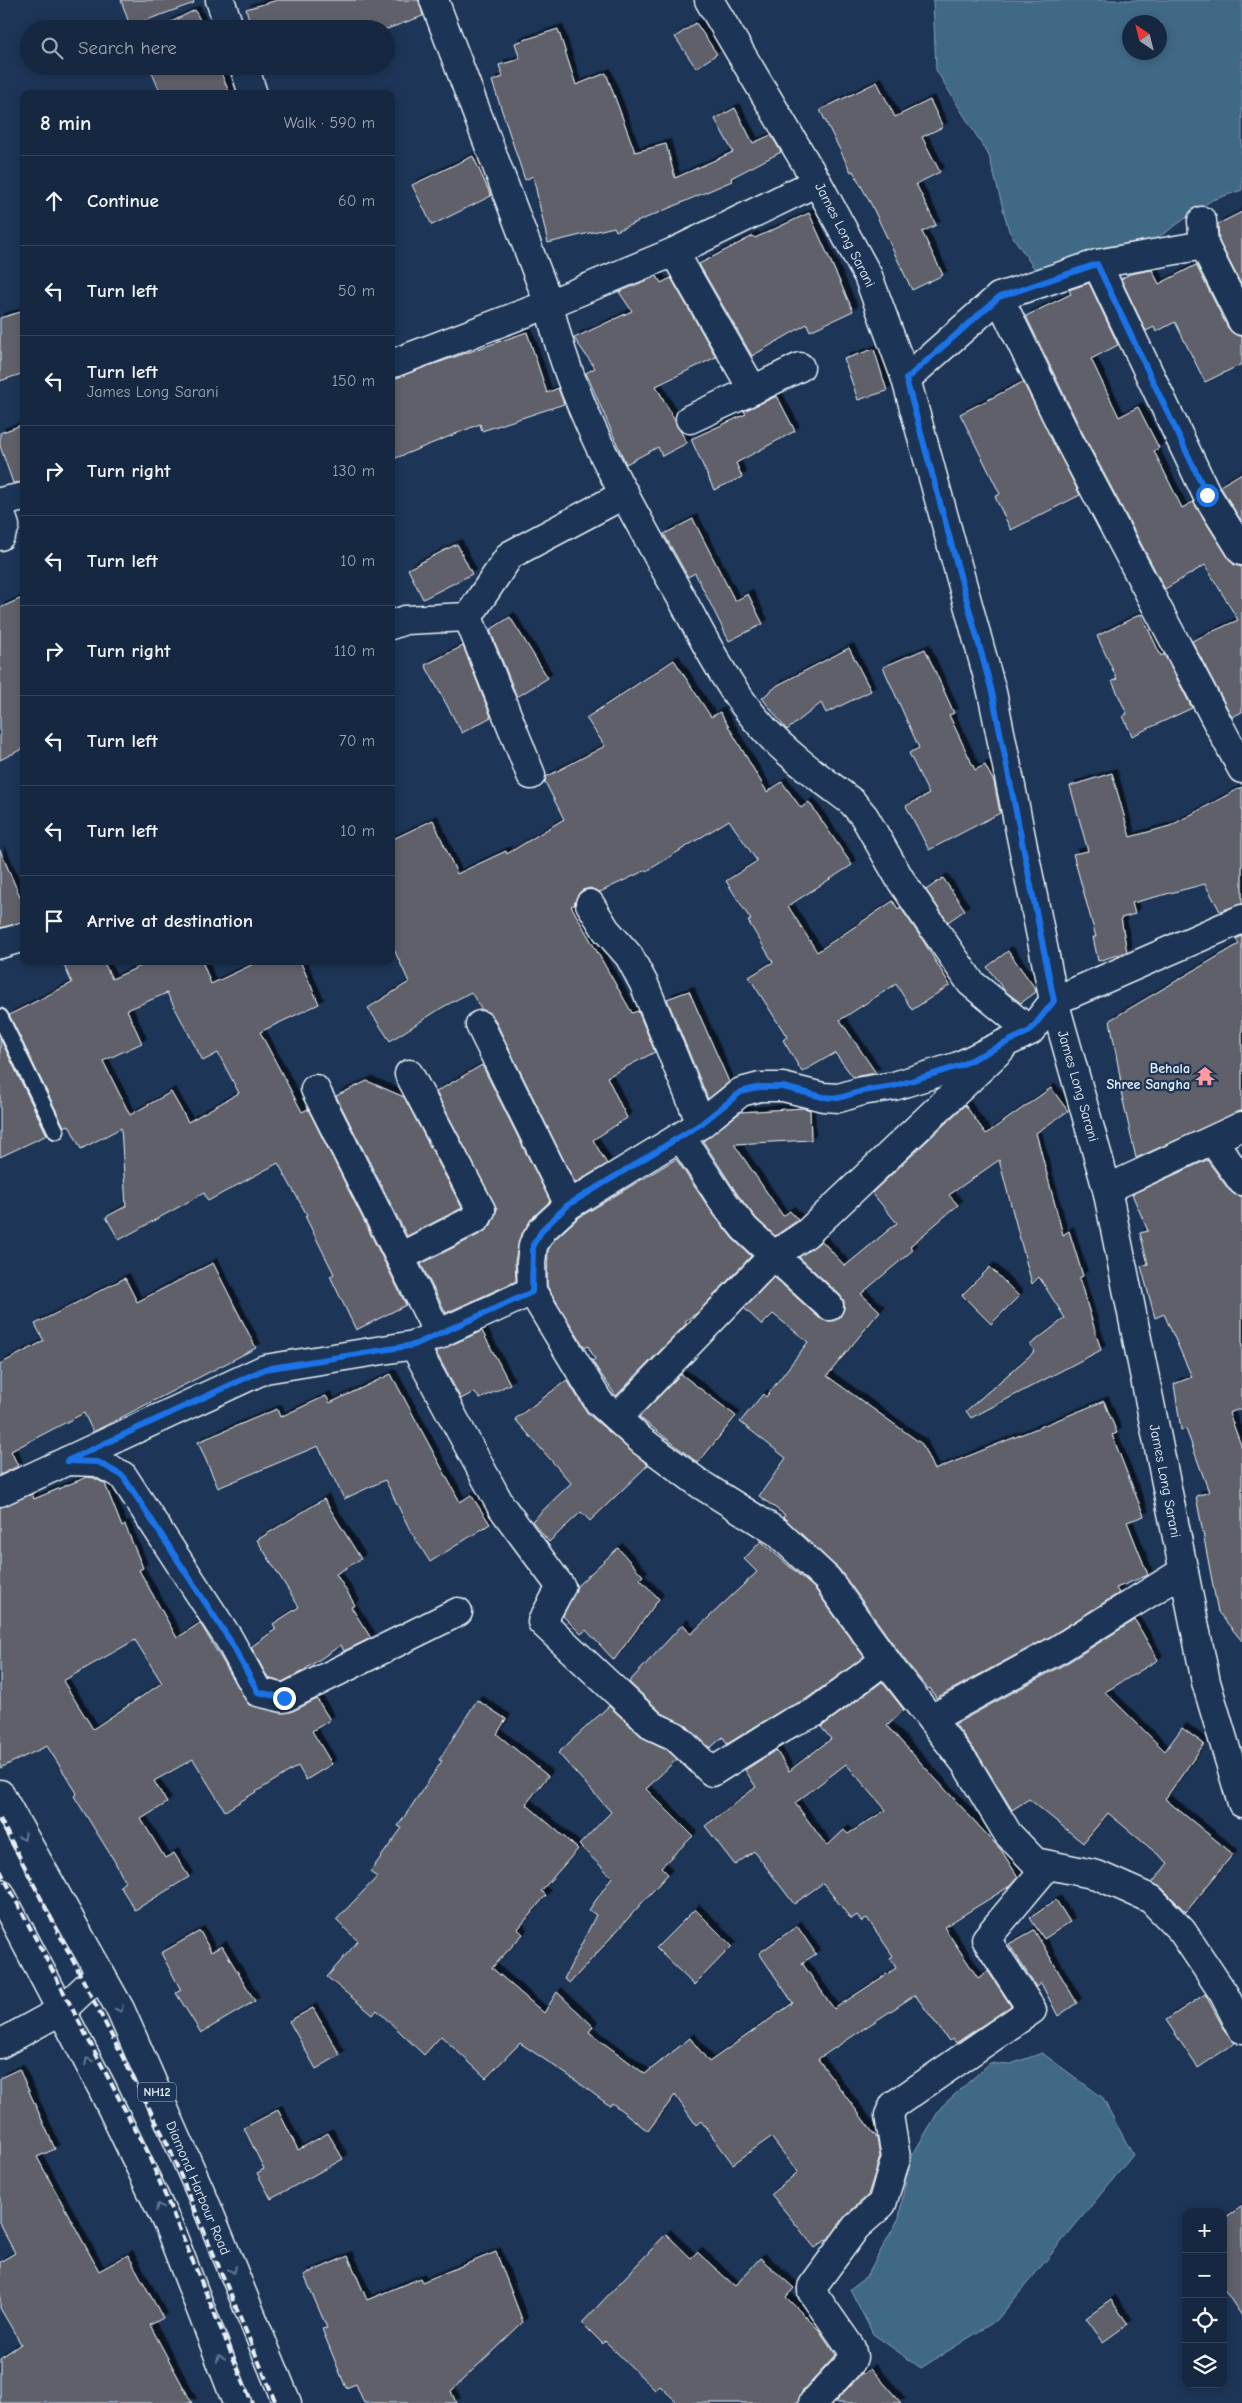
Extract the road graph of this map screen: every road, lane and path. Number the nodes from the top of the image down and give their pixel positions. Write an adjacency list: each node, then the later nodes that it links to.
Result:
1 (220, 0): 4 (main road)
2 (434, 0): 11 (main road)
3 (709, 0): 7 (main road, James Long Sarani)
4 (227, 20)
5 (247, 75): 6 (main road)
6 (252, 90)
7 (817, 182): 8 (main road); 15 (main road, James Long Sarani)
8 (674, 252): 11 (main road); 16 (main road)
9 (1097, 264): 10 (main road); 12 (main road); 23 (main road)
10 (999, 297): 15 (main road); 26 (main road)
11 (549, 304): 13 (main road); 18 (main road)
12 (1242, 321)
13 (395, 362)
14 (800, 366): 16 (main road)
15 (906, 379): 32 (main road, James Long Sarani)
16 (753, 390): 17 (main road)
17 (690, 419)
18 (625, 494): 24 (main road); 35 (main road)
19 (20, 498): 20 (main road)
20 (0, 502)
21 (0, 511): 22 (main road)
22 (0, 536)
23 (1242, 552)
24 (468, 616): 25 (main road); 27 (main road)
25 (395, 624)
26 (1242, 769)
27 (531, 775)
28 (590, 904): 39 (main road)
29 (1242, 919): 32 (main road)
30 (20, 938): 31 (main road)
31 (0, 944)
32 (1054, 1001): 35 (main road); 43 (main road, James Long Sarani)
33 (0, 1017): 40 (lane)
34 (480, 1025): 44 (main road)
35 (1019, 1036): 39 (main road); 45 (main road)
36 (409, 1074): 46 (main road)
37 (315, 1089): 46 (main road)
38 (1242, 1126): 41 (main road)
39 (691, 1130): 44 (main road); 45 (main road)
40 (56, 1132)
41 (1213, 1141): 42 (main road); 43 (main road)
42 (1242, 1180)
43 (1107, 1189): 54 (main road, James Long Sarani)
44 (568, 1205): 47 (main road)
45 (773, 1256): 48 (main road); 51 (main road)
46 (400, 1257): 49 (main road)
47 (532, 1292): 49 (main road); 51 (main road)
48 (829, 1306)
49 (439, 1335): 50 (main road)
50 (414, 1345): 52 (main road); 56 (main road)
51 (617, 1418): 56 (main road)
52 (67, 1461): 53 (main road); 55 (main road)
53 (0, 1492)
54 (1184, 1571): 57 (main road); 59 (main road, James Long Sarani)
55 (458, 1612)
56 (885, 1660): 57 (main road)
57 (931, 1719): 60 (main road)
58 (0, 1794): 62 (main road, Diamond Harbour Road / NH12, one-way to 62)
59 (1242, 1803)
60 (1048, 1865): 64 (main road); 68 (main road)
61 (0, 1893): 63 (main road)
62 (100, 1974): 63 (main road); 67 (main road, Diamond Harbour Road / NH12, one-way to 67)
63 (62, 2010): 65 (main road); 66 (main road, one-way to 63)
64 (1242, 2029)
65 (0, 2044)
66 (237, 2403)
67 (287, 2403)
68 (813, 2403)

